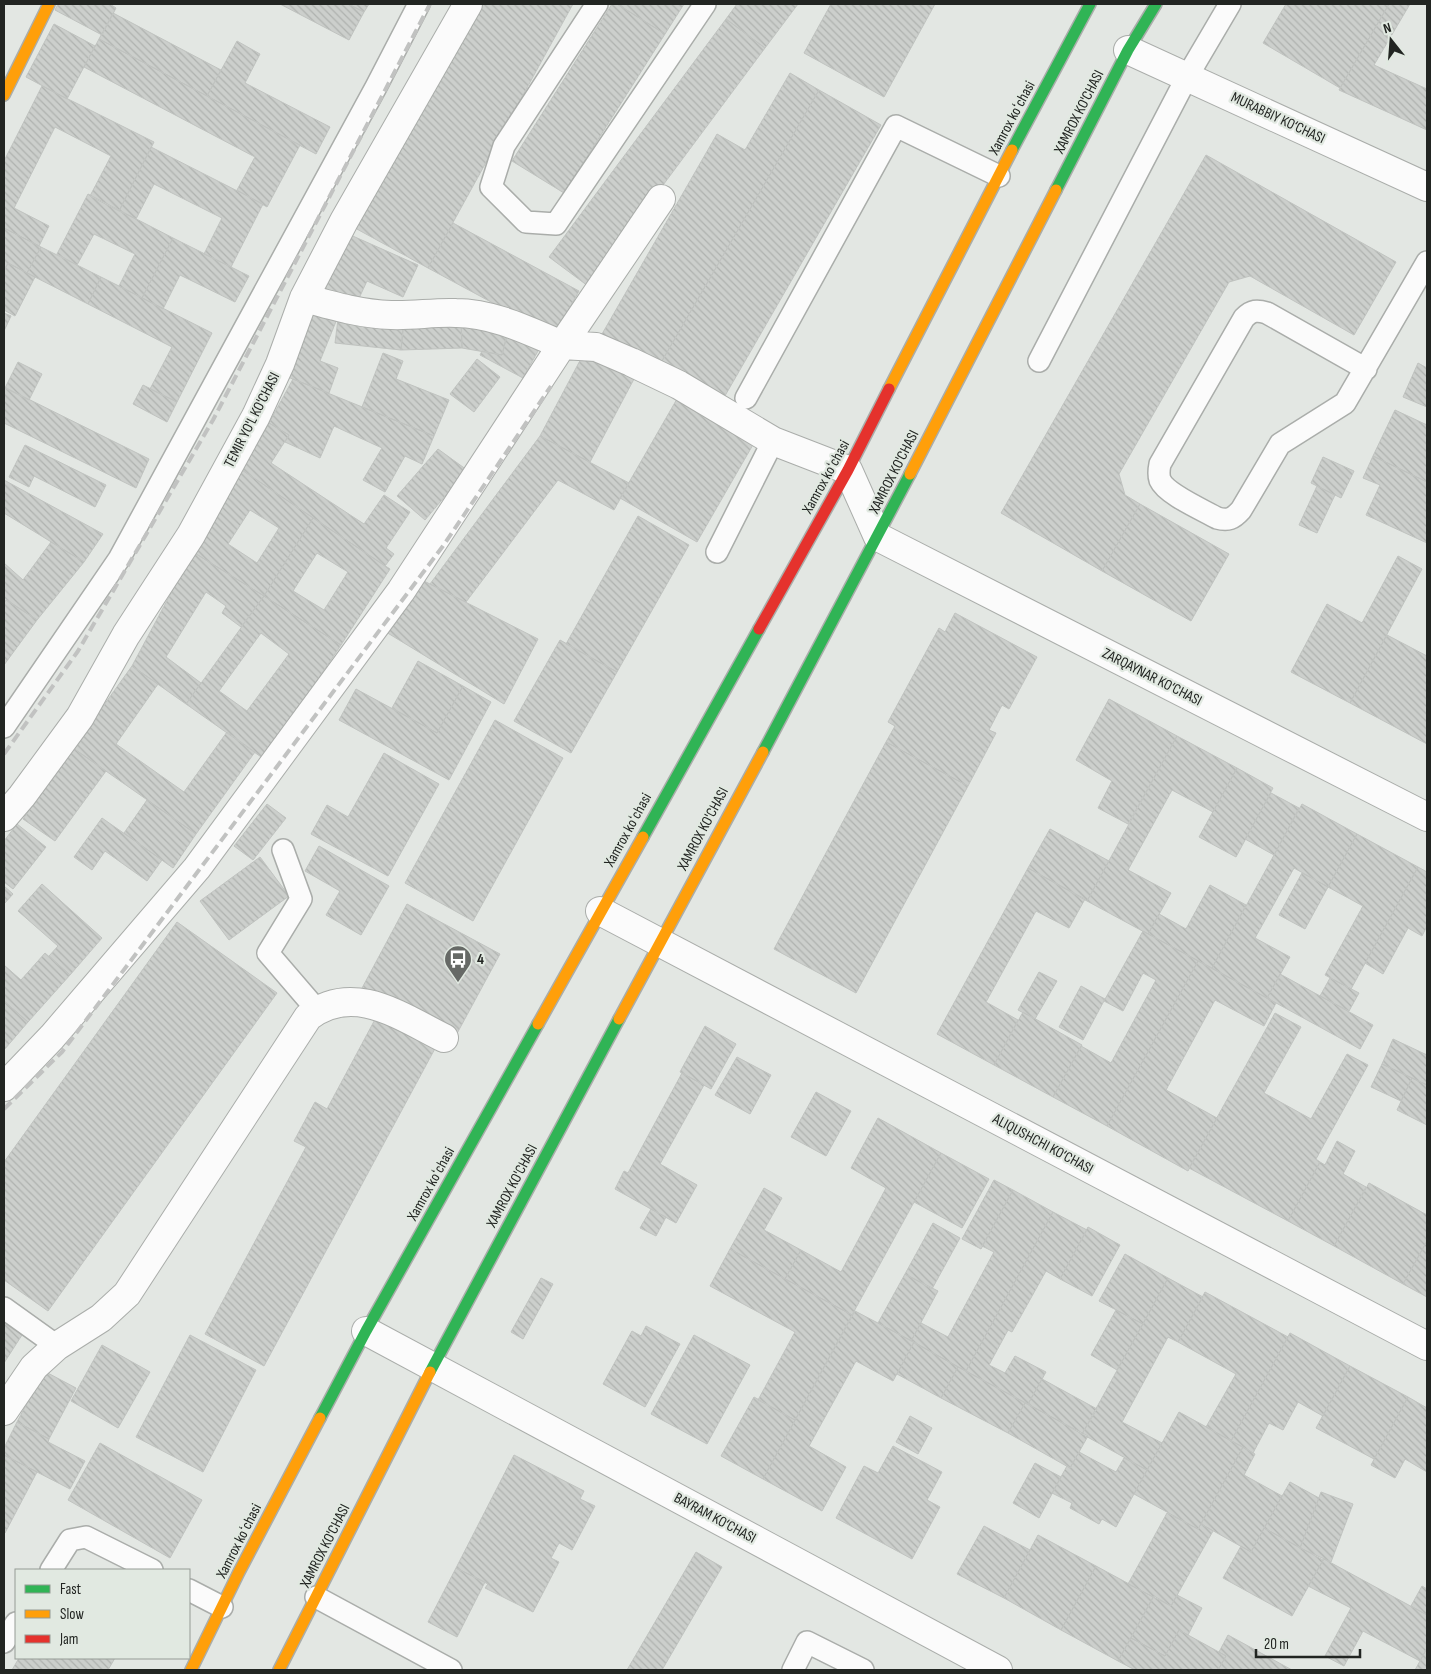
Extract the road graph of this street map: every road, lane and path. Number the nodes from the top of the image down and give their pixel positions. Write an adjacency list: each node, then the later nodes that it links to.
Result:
1 (49, 4): 11 (main road)
2 (419, 4): 25 (lane)
3 (468, 4): 16 (street, TEMIR YO'L KO'CHASI)
4 (596, 4): 5 (lane)
5 (705, 4)
6 (1090, 4): 12 (main road, Xamrox koʻchasi)
7 (1156, 4): 9 (main road, XAMROX KO'CHASI)
8 (1230, 4): 10 (lane)
9 (1128, 50): 10 (street, MURABBIY KO‘CHASI); 23 (main road, XAMROX KO'CHASI)
10 (1187, 77): 13 (street, MURABBIY KO‘CHASI); 18 (lane)
11 (4, 95)
12 (999, 176): 20 (lane); 22 (main road, Xamrox koʻchasi)
13 (1427, 187)
14 (661, 199): 17 (street)
15 (1427, 262): 19 (lane)
16 (304, 298): 17 (street); 26 (street, TEMIR YO'L KO'CHASI)
17 (562, 344): 21 (street); 33 (street)
18 (1039, 361)
19 (1366, 369): 19 (lane)
20 (746, 398)
21 (773, 441): 22 (street); 24 (lane)
22 (848, 470): 23 (street); 29 (main road, Xamrox koʻchasi)
23 (878, 537): 27 (street, ZARQAYNAR KO‘CHASI); 30 (main road, XAMROX KO'CHASI)
24 (717, 552)
25 (4, 727)
26 (4, 817)
27 (1427, 817)
28 (283, 850): 31 (lane)
29 (600, 911): 30 (street, ALIQUSHCHI KO‘CHASI); 35 (main road, Xamrox koʻchasi)
30 (659, 942): 37 (street, ALIQUSHCHI KO‘CHASI); 38 (main road, XAMROX KO'CHASI)
31 (317, 1010): 32 (street); 36 (street)
32 (444, 1038)
33 (4, 1086)
34 (4, 1308): 36 (lane)
35 (366, 1331): 38 (street, BAYRAM KO‘CHASI); 44 (main road, Xamrox koʻchasi)
36 (57, 1346): 39 (street)
37 (1427, 1346)
38 (432, 1367): 43 (main road, XAMROX KO'CHASI); 52 (street, BAYRAM KO‘CHASI)
39 (4, 1411)
40 (51, 1569): 41 (lane)
41 (150, 1569)
42 (190, 1591): 44 (lane)
43 (316, 1597): 48 (main road, XAMROX KO'CHASI); 49 (lane)
44 (222, 1607): 47 (main road, Xamrox koʻchasi)
45 (15, 1624): 46 (lane)
46 (4, 1642)
47 (191, 1670)
48 (279, 1670)
49 (451, 1670)
50 (793, 1670): 51 (lane)
51 (863, 1670)
52 (998, 1670)

